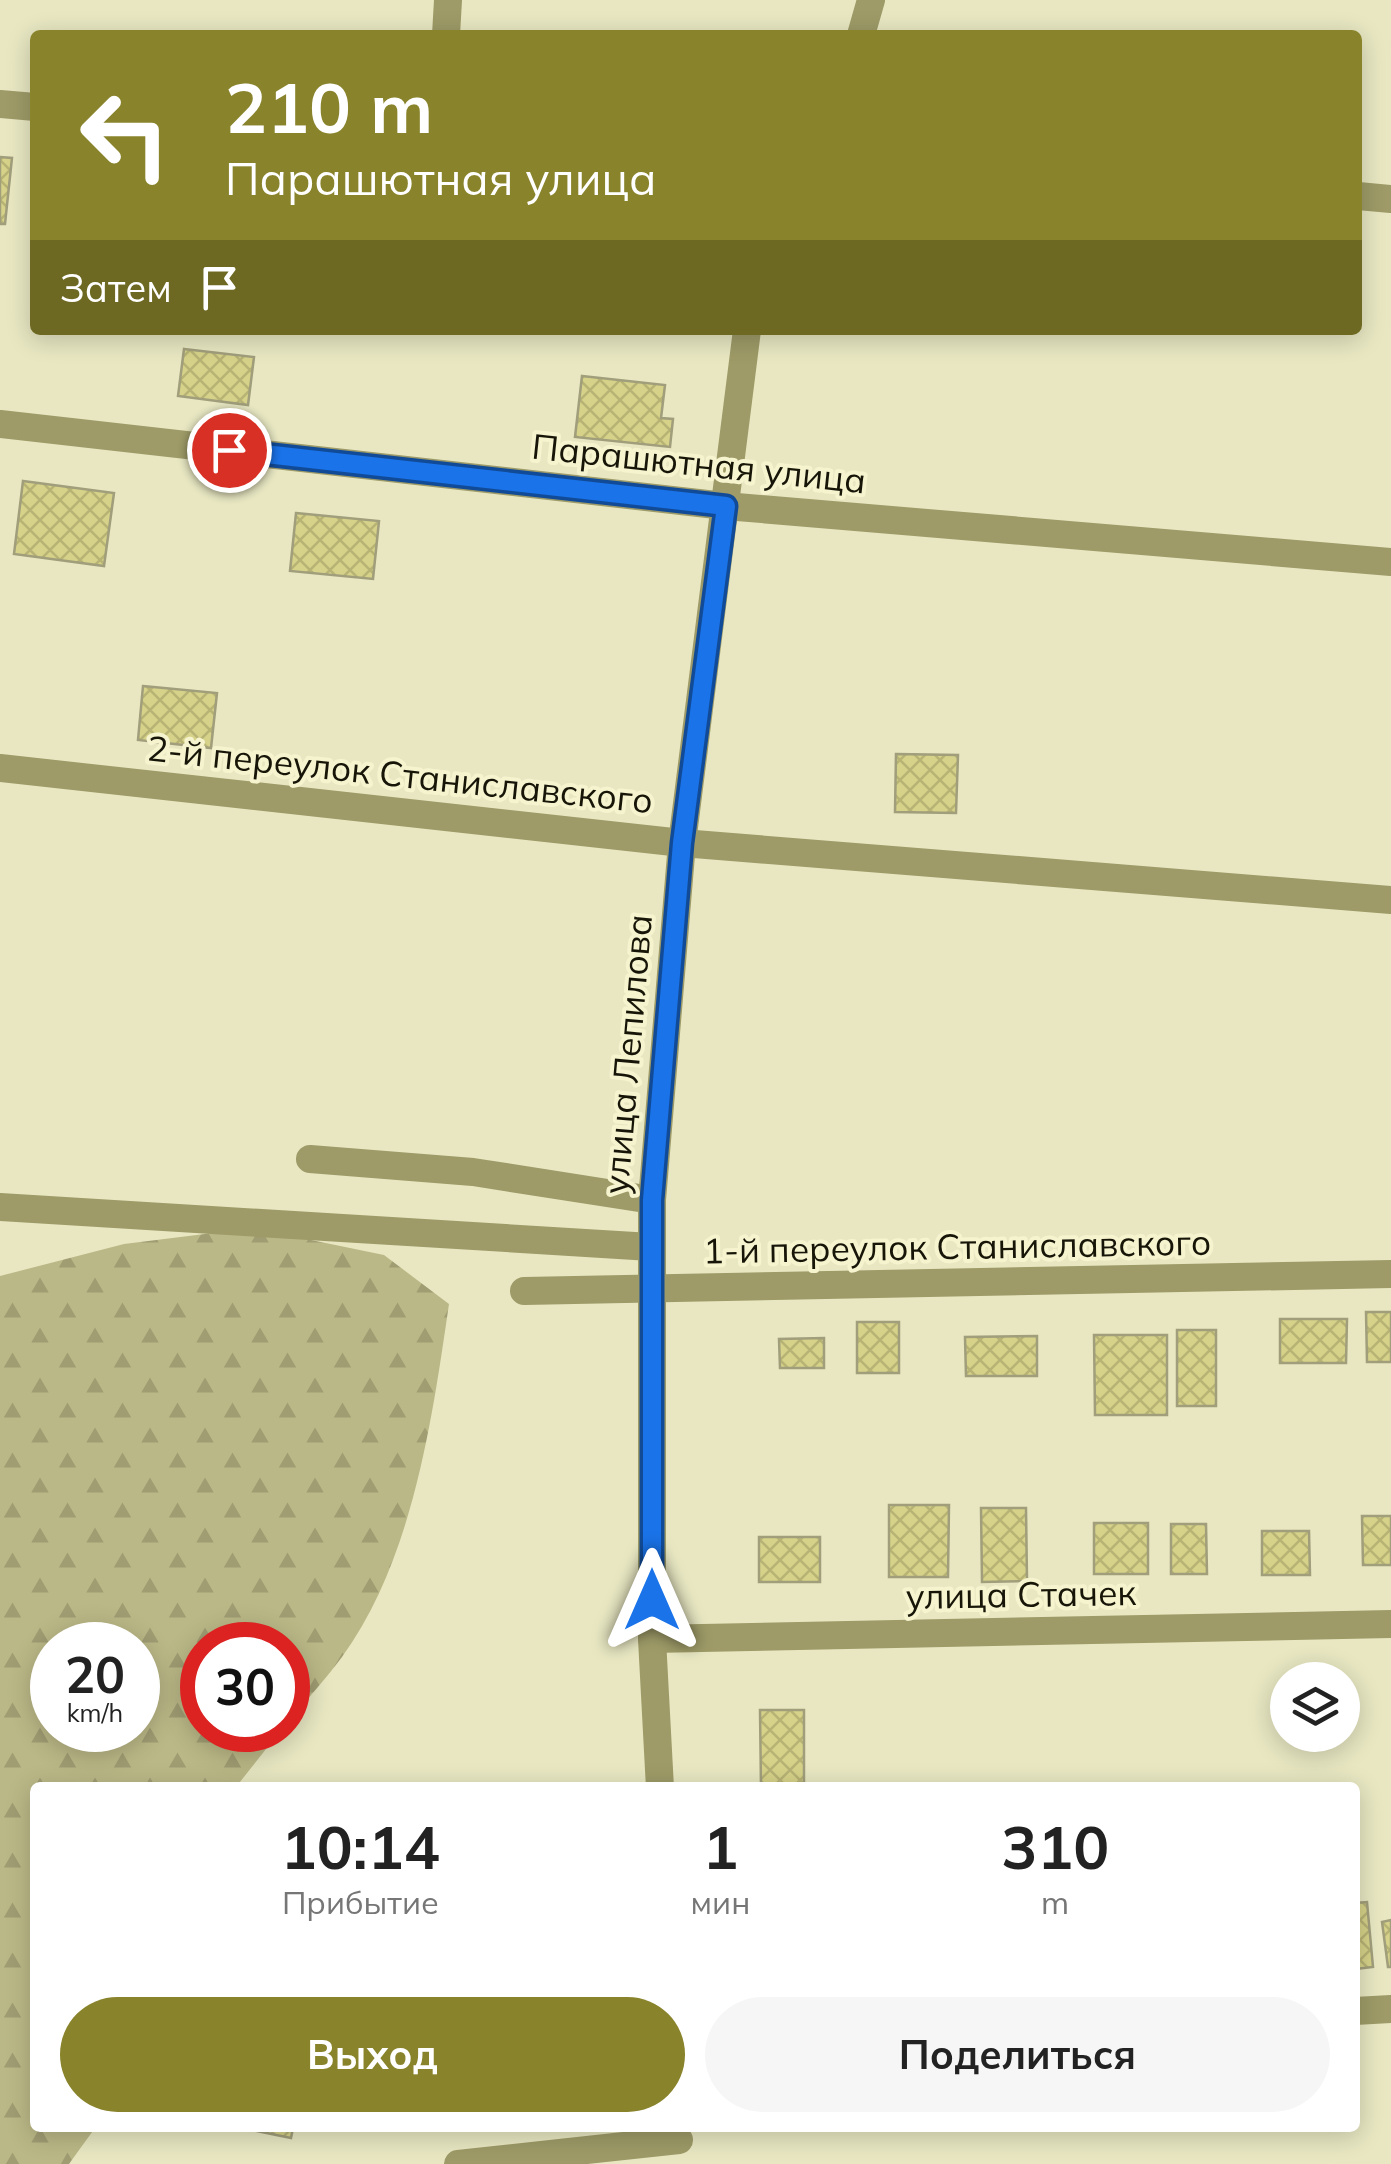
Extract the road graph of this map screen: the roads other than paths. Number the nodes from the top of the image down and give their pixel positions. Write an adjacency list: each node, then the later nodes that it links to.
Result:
1 (448, 0): 3 (street)
2 (871, 0): 4 (street)
3 (446, 30)
4 (862, 30)
5 (0, 104): 6 (street)
6 (30, 107)
7 (1362, 196): 8 (street)
8 (1391, 199)
9 (745, 335): 11 (street, улица Лепилова)
10 (0, 424): 11 (street, Парашютная улица)
11 (726, 506): 12 (street, Парашютная улица); 14 (street, улица Лепилова)
12 (1391, 562)
13 (0, 768): 14 (street, 2-й переулок Станиславского)
14 (682, 843): 15 (street, 2-й переулок Станиславского); 17 (street, улица Лепилова)
15 (1391, 900)
16 (310, 1159): 17 (street)
17 (652, 1200): 19 (street, улица Лепилова)
18 (0, 1207): 19 (street)
19 (651, 1247): 22 (street, улица Лепилова)
20 (1391, 1274): 22 (street, 1-й переулок Станиславского)
21 (524, 1291): 22 (street, 1-й переулок Станиславского)
22 (651, 1291): 24 (street, улица Лепилова)
23 (1391, 1624): 24 (street, улица Стачек)
24 (652, 1639): 25 (street, улица Лепилова)
25 (660, 1782)
26 (1391, 2009): 27 (street)
27 (1360, 2012)
28 (681, 2144): 29 (street)
29 (458, 2164)

